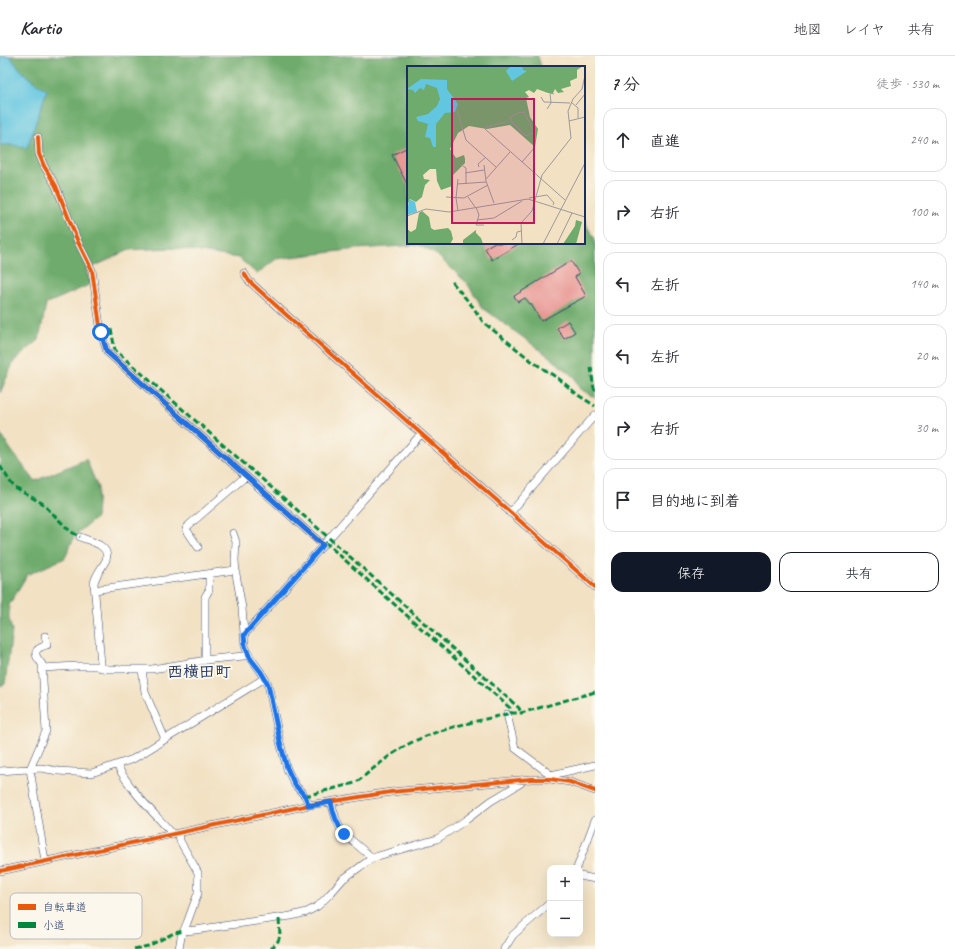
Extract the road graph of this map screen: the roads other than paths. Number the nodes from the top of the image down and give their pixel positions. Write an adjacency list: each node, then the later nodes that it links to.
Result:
1 (38, 137): 5 (street)
2 (244, 272): 4 (street)
3 (595, 415): 6 (street)
4 (421, 434): 6 (street); 9 (street)
5 (246, 476): 9 (street); 10 (street)
6 (510, 513): 13 (street)
7 (233, 533): 11 (street)
8 (80, 537): 14 (street)
9 (326, 542): 15 (street)
10 (198, 547)
11 (235, 570): 12 (street); 15 (street)
12 (209, 574): 14 (street); 18 (street)
13 (595, 587)
14 (95, 591): 20 (street)
15 (244, 635): 17 (street)
16 (46, 636): 19 (street)
17 (249, 654): 18 (street); 22 (street)
18 (205, 660): 21 (street)
19 (42, 668): 20 (street); 27 (street)
20 (101, 668): 21 (street)
21 (142, 669): 24 (street)
22 (265, 678): 24 (street); 33 (street)
23 (507, 714): 29 (street)
24 (165, 739): 25 (street)
25 (117, 765): 27 (street); 35 (street)
26 (595, 765): 29 (street)
27 (30, 769): 28 (street); 37 (street)
28 (0, 771)
29 (550, 777): 30 (street); 31 (street)
30 (522, 780): 32 (street); 36 (street)
31 (595, 791)
32 (331, 802): 33 (street); 36 (street)
33 (309, 806): 35 (street)
34 (595, 820): 38 (street)
35 (175, 834): 37 (street); 43 (street)
36 (372, 859): 43 (street)
37 (45, 861): 39 (street)
38 (578, 865)
39 (0, 871)
40 (583, 876): 41 (street)
41 (595, 878)
42 (547, 906): 45 (street)
43 (184, 930): 44 (street)
44 (179, 949)
45 (504, 949)

